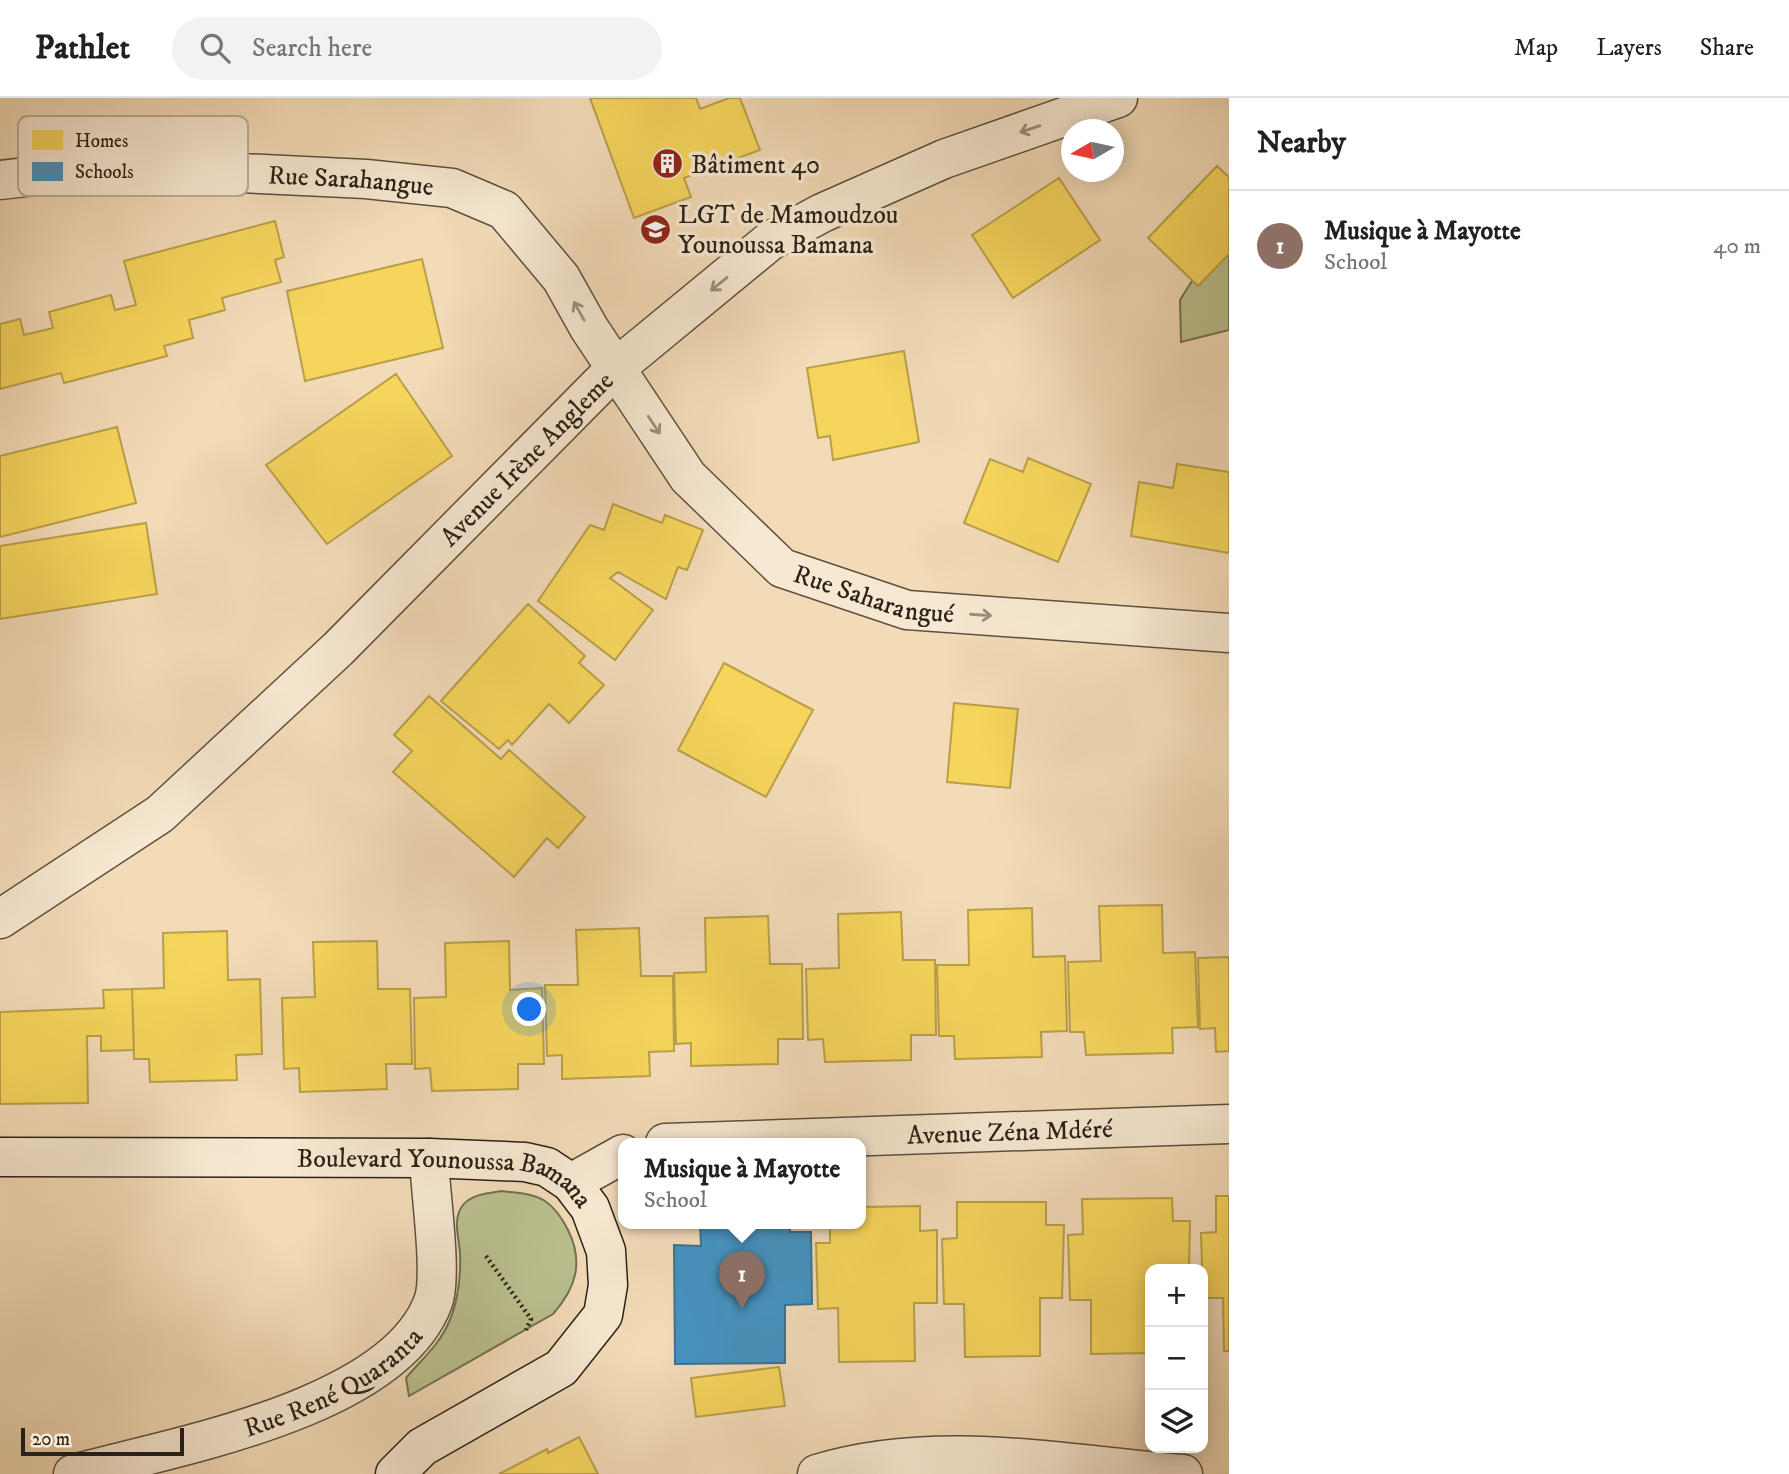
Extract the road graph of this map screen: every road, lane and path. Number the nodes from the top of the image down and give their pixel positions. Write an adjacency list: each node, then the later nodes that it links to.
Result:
1 (1118, 98): 5 (street, Avenue Irène Angleme, one-way to 5)
2 (248, 173): 5 (street, Rue Sarahangue, one-way to 2)
3 (18, 178): 4 (street, Rue Sarahangue, one-way to 4)
4 (0, 180)
5 (617, 367): 6 (street, Rue Saharangué, one-way to 6); 7 (street, Avenue Irène Angleme)
6 (1229, 633)
7 (0, 919)
8 (1229, 1124): 9 (street, Avenue Zéna Mdéré)
9 (813, 1138)
10 (0, 1157): 12 (street, Boulevard Younoussa Bamana)
11 (618, 1157): 13 (street)
12 (429, 1158): 13 (street, Boulevard Younoussa Bamana); 16 (street, Rue René Quaranta)
13 (571, 1182): 15 (street, Boulevard Younoussa Bamana)
14 (479, 1247): 15 (path)
15 (537, 1383): 17 (street, Boulevard Younoussa Bamana)
16 (73, 1474)
17 (395, 1474)
18 (817, 1474): 19 (street)
19 (1182, 1474)

